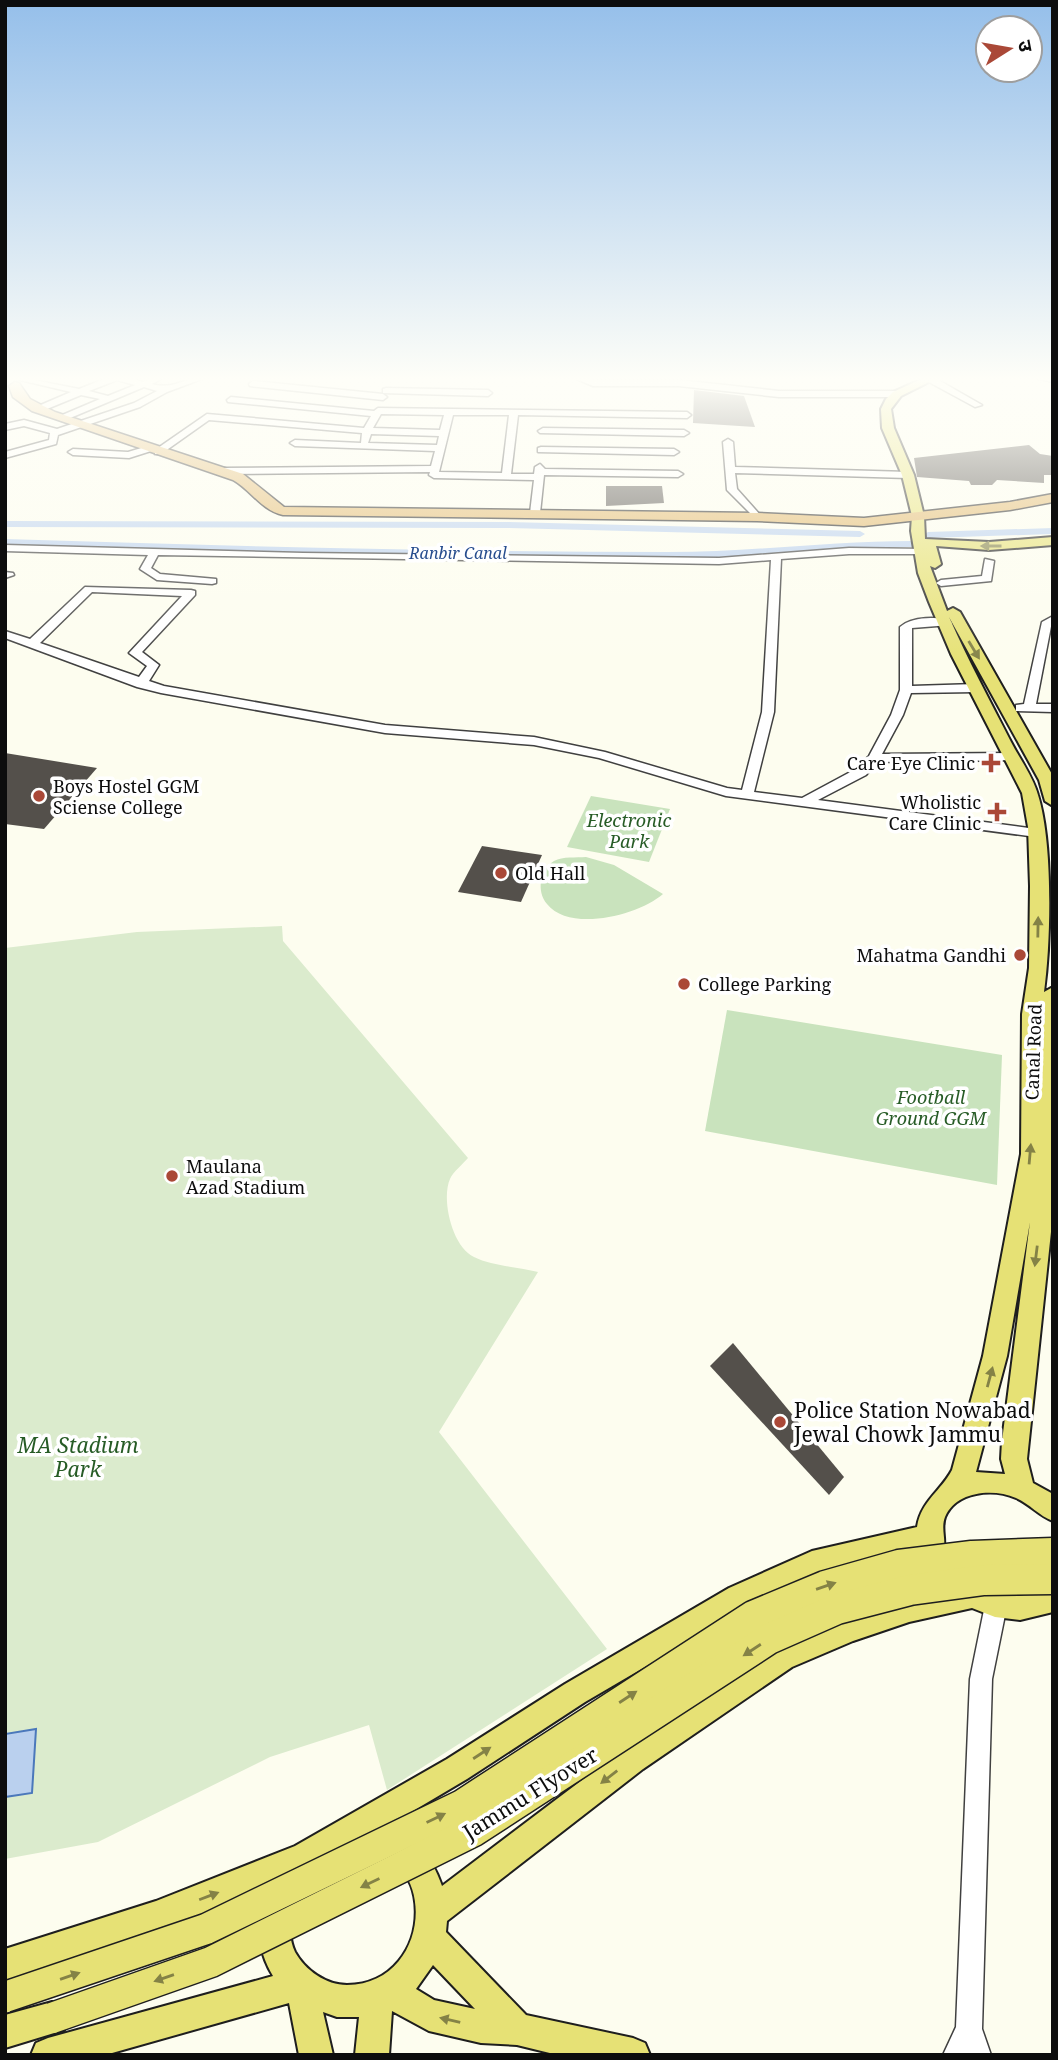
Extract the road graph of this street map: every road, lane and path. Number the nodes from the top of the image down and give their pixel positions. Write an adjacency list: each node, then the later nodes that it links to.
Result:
1 (226, 473): 12 (highway)
2 (433, 473): 9 (street)
3 (506, 473): 9 (street)
4 (729, 473): 14 (street)
5 (841, 473): 8 (street)
6 (678, 474): 7 (street)
7 (539, 475): 9 (street); 12 (street)
8 (908, 475): 13 (main road, Canal Road)
9 (506, 477)
10 (1053, 498): 13 (highway)
11 (1053, 507): 13 (highway)
12 (536, 513): 14 (highway)
13 (918, 516): 14 (highway); 17 (main road, Canal Road)
14 (757, 517)
15 (1053, 541): 22 (main road, one-way to 22)
16 (5, 548): 18 (street)
17 (922, 551): 19 (street); 24 (main road, Canal Road)
18 (155, 552): 19 (street); 21 (street)
19 (776, 558): 35 (street)
20 (989, 561): 22 (street)
21 (212, 581)
22 (941, 583): 30 (main road, one-way to 30)
23 (1053, 618): 31 (street)
24 (946, 623): 28 (main road, Canal Road); 29 (street)
25 (8, 635): 26 (street)
26 (32, 644): 27 (street); 27 (street)
27 (141, 684): 35 (street)
28 (976, 688): 29 (street); 33 (main road, Canal Road)
29 (906, 690): 34 (street)
30 (1008, 708): 31 (street); 36 (main road)
31 (1029, 708): 32 (street)
32 (1053, 708)
33 (1013, 757): 34 (street); 38 (main road, Canal Road)
34 (874, 758): 37 (street)
35 (747, 795): 37 (street)
36 (1053, 801)
37 (805, 802): 38 (street)
38 (1036, 833): 40 (main road, Canal Road, one-way to 38)
39 (1053, 993): 40 (main road, Canal Road)
40 (1045, 1039): 41 (main road, Canal Road, one-way to 41); 42 (main road, Canal Road, one-way to 40)
41 (1022, 1488): 42 (main road); 43 (main road)
42 (955, 1489): 44 (main road, Canal Road)
43 (1053, 1510)
44 (930, 1536): 47 (main road); 48 (main road, one-way to 44)
45 (1053, 1553): 54 (main road, Jammu Flyover, one-way to 45, bridge)
46 (1051, 1596): 47 (main road); 56 (main road, Jammu Flyover, one-way to 56, bridge)
47 (985, 1600): 50 (main road, one-way to 50); 57 (street)
48 (339, 1839): 49 (main road); 50 (main road)
49 (306, 1857): 51 (main road, one-way to 49); 52 (main road)
50 (432, 1925): 53 (main road); 55 (main road)
51 (5, 1965)
52 (301, 1983): 53 (main road); 58 (main road); 59 (main road)
53 (383, 1993): 55 (main road, one-way to 53); 60 (main road)
54 (5, 1997)
55 (517, 2029): 61 (main road)
56 (5, 2032)
57 (973, 2042): 62 (street)
58 (48, 2055)
59 (316, 2055)
60 (372, 2055)
61 (634, 2055)
62 (956, 2055)

